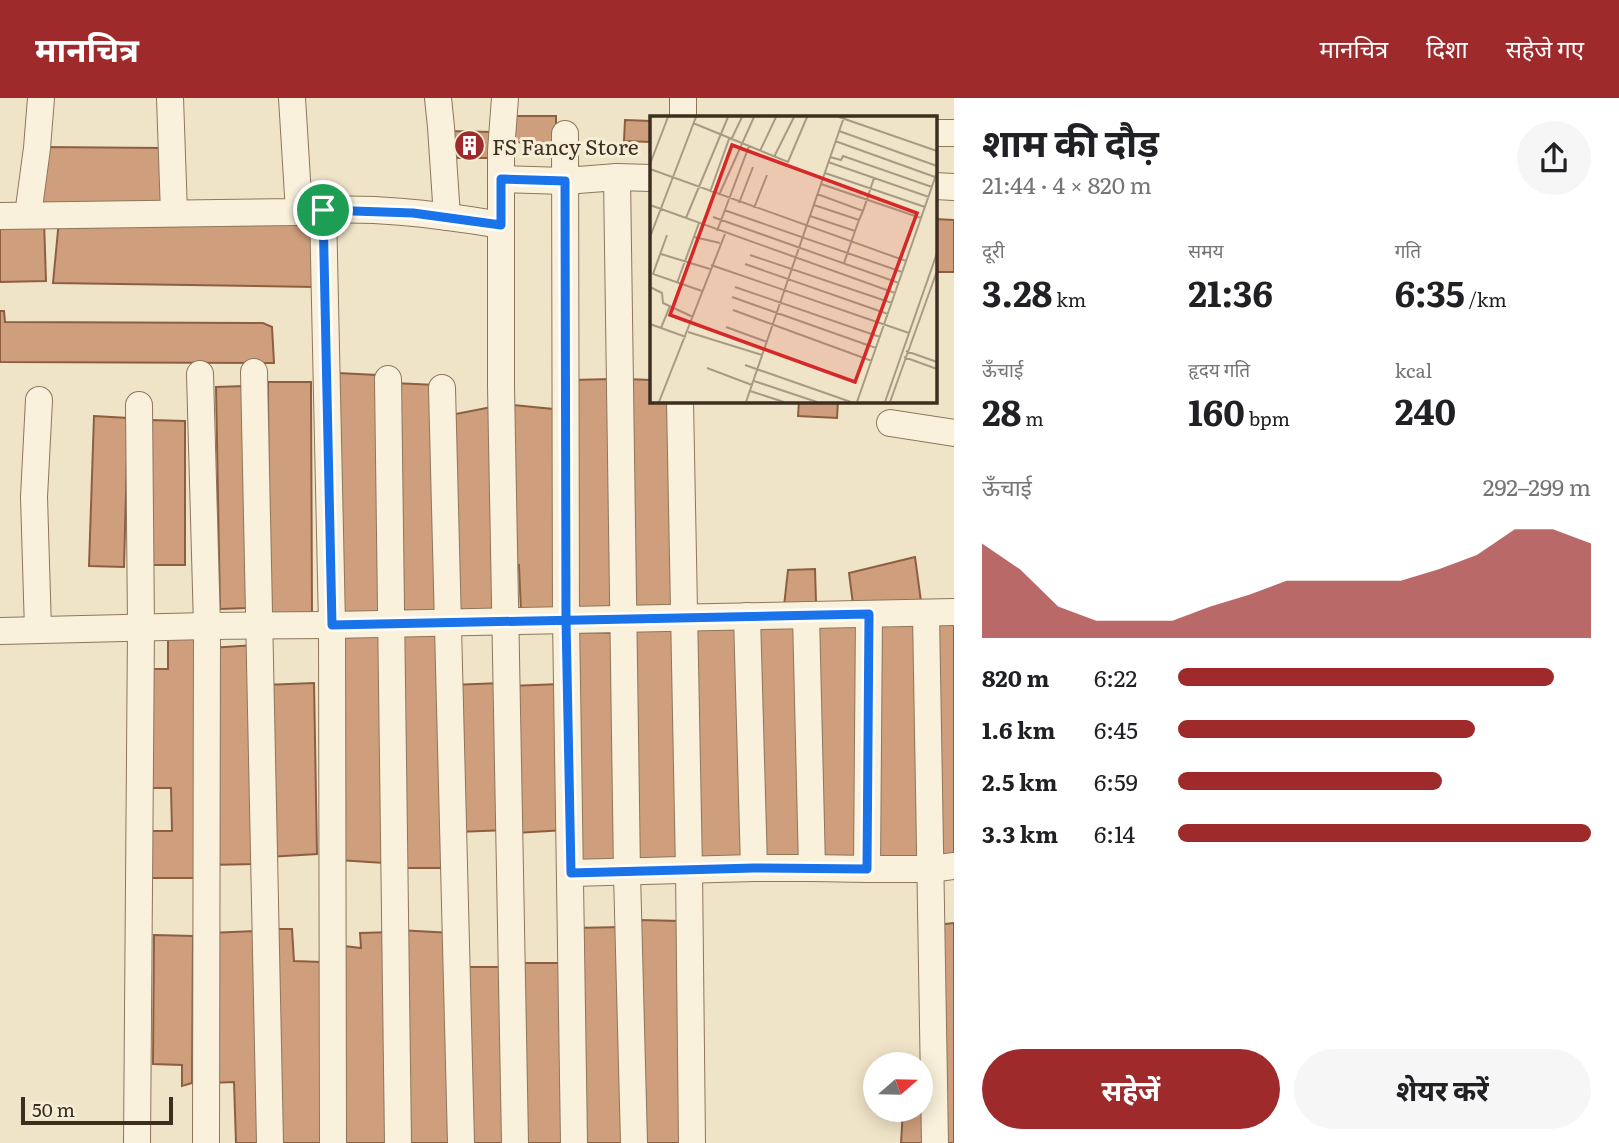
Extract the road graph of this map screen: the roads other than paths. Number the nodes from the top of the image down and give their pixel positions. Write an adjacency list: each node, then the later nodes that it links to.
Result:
1 (41, 98): 20 (street)
2 (170, 98): 18 (street)
3 (292, 98): 17 (street)
4 (438, 98): 21 (street)
5 (505, 98): 13 (street)
6 (683, 98): 7 (street)
7 (683, 116)
8 (936, 133): 9 (street)
9 (954, 133)
10 (565, 134): 14 (street)
11 (617, 177): 12 (street); 14 (street); 39 (street)
12 (650, 178)
13 (501, 179): 14 (street); 22 (street)
14 (565, 181): 38 (street)
15 (936, 186): 16 (street)
16 (954, 187)
17 (311, 211): 18 (street); 21 (street); 44 (street)
18 (174, 213): 20 (street)
19 (0, 215): 20 (street)
20 (29, 215)
21 (447, 217): 22 (street)
22 (501, 225): 40 (street)
23 (254, 372): 45 (street)
24 (200, 374): 43 (street)
25 (388, 379): 42 (street)
26 (442, 388): 41 (street)
27 (39, 400): 47 (street)
28 (680, 402): 37 (street)
29 (139, 405): 46 (street)
30 (890, 422): 31 (street)
31 (954, 433)
32 (954, 612): 33 (street)
33 (926, 613): 34 (street); 51 (street)
34 (869, 614): 35 (street); 52 (street)
35 (806, 615): 36 (street); 50 (street)
36 (747, 616): 37 (street); 49 (street)
37 (683, 618): 39 (street); 53 (street)
38 (566, 619): 39 (street); 40 (street); 54 (street)
39 (624, 619): 55 (street)
40 (506, 621): 41 (street); 62 (street)
41 (448, 622): 42 (street); 61 (street)
42 (391, 623): 44 (street); 60 (street)
43 (207, 625): 45 (street); 46 (street); 57 (street)
44 (332, 625): 45 (street); 59 (street)
45 (260, 626): 58 (street)
46 (141, 628): 47 (street); 56 (street)
47 (38, 630): 48 (street)
48 (0, 631)
49 (754, 868): 50 (street); 53 (street)
50 (812, 868): 52 (street)
51 (942, 868): 52 (street); 66 (street)
52 (867, 869)
53 (689, 871): 55 (street); 65 (street)
54 (571, 873): 55 (street); 63 (street)
55 (627, 873): 64 (street)
56 (137, 1143)
57 (206, 1143)
58 (270, 1143)
59 (333, 1143)
60 (398, 1143)
61 (461, 1143)
62 (515, 1143)
63 (574, 1143)
64 (634, 1143)
65 (692, 1143)
66 (935, 1143)

